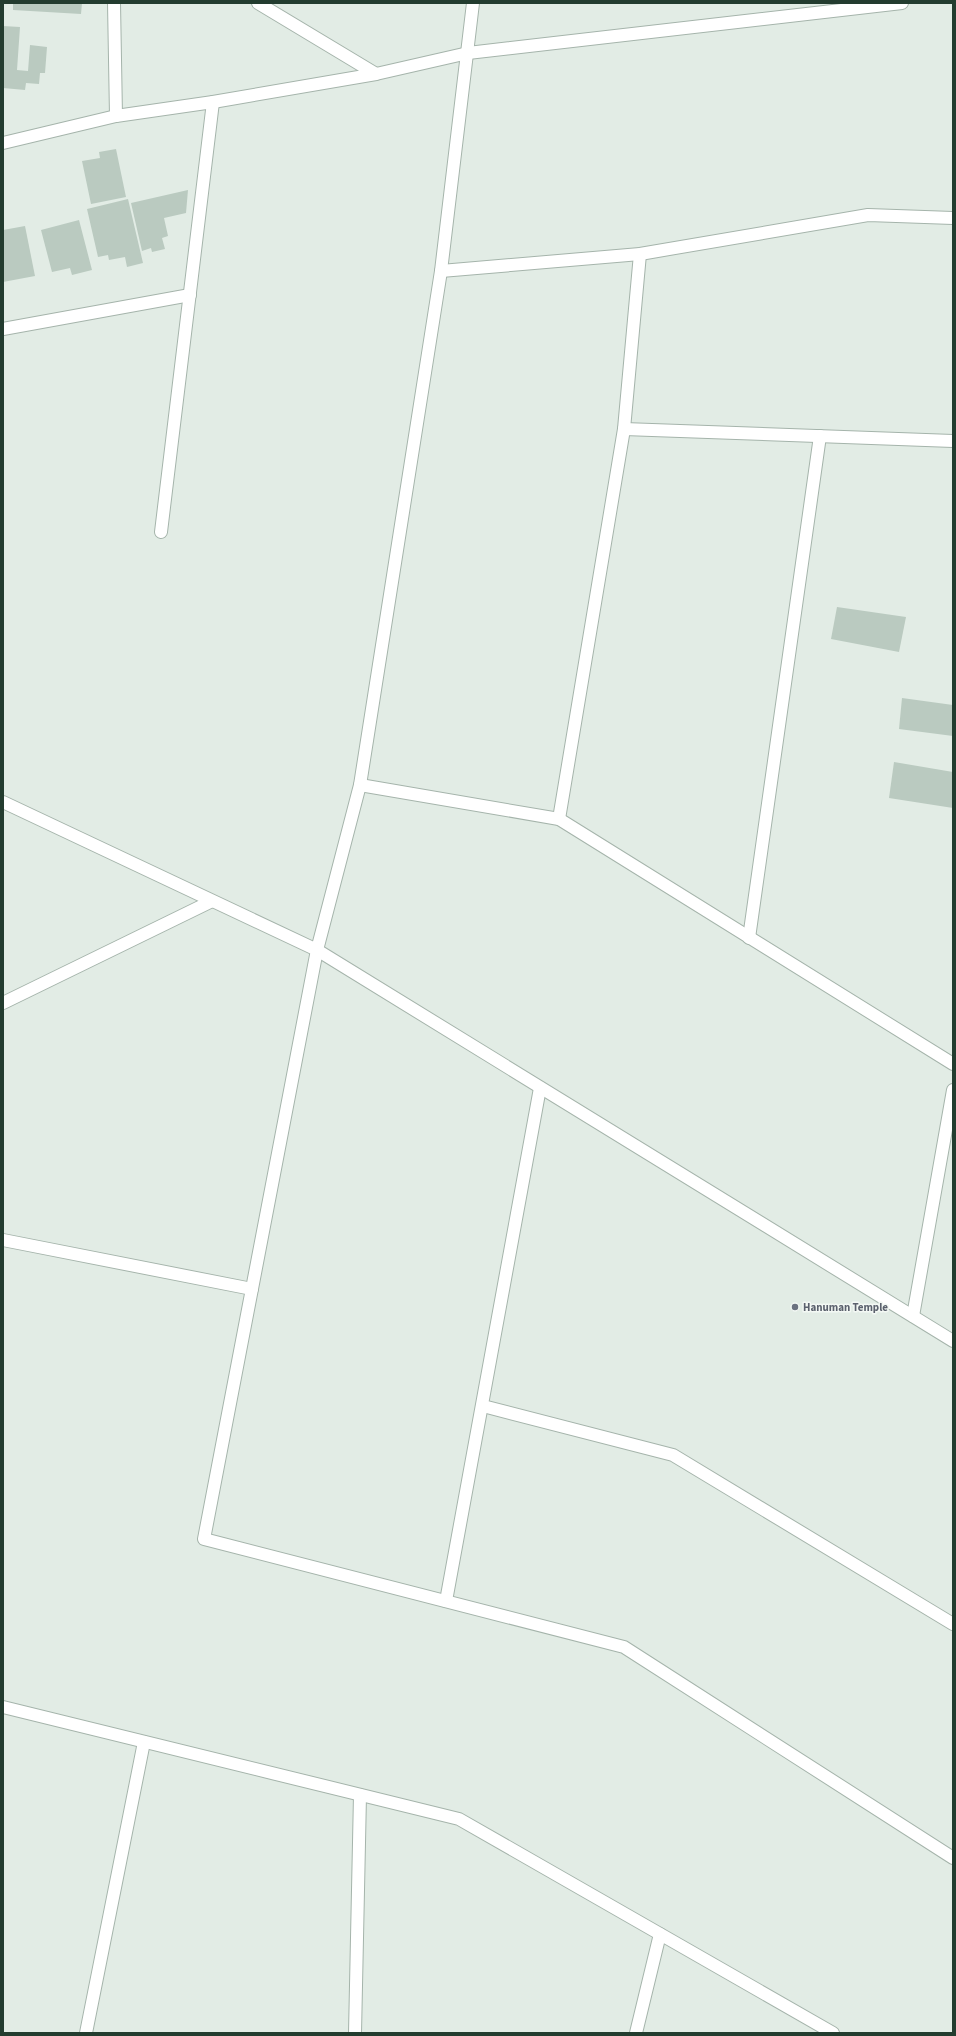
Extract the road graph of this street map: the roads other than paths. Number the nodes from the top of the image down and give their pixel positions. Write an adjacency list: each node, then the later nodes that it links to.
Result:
1 (114, 3): 9 (street)
2 (258, 3): 7 (street)
3 (473, 3): 6 (street)
4 (902, 3): 5 (street)
5 (860, 5): 6 (street)
6 (468, 53): 7 (street); 13 (street)
7 (376, 74): 8 (street)
8 (213, 102): 9 (street); 14 (street)
9 (116, 116): 10 (street)
10 (3, 143)
11 (953, 218): 12 (street)
12 (640, 254): 13 (street); 16 (street)
13 (441, 271): 20 (street)
14 (190, 295): 15 (street); 19 (street)
15 (3, 329)
16 (624, 429): 17 (street); 22 (street)
17 (820, 436): 18 (street); 24 (street)
18 (953, 441)
19 (161, 532)
20 (360, 785): 22 (street); 25 (street)
21 (3, 802): 23 (street)
22 (559, 819): 24 (street)
23 (212, 901): 25 (street); 26 (street)
24 (749, 938): 27 (street)
25 (317, 950): 28 (street); 31 (street)
26 (3, 1002)
27 (953, 1064)
28 (540, 1088): 32 (street); 34 (street)
29 (953, 1090): 32 (street)
30 (3, 1240): 31 (street)
31 (252, 1289): 35 (street)
32 (913, 1316): 33 (street)
33 (953, 1341)
34 (483, 1406): 35 (street); 36 (street)
35 (446, 1601): 40 (street)
36 (953, 1624)
37 (3, 1707): 38 (street)
38 (144, 1742): 39 (street); 42 (street)
39 (360, 1795): 41 (street); 43 (street)
40 (953, 1858)
41 (660, 1934): 44 (street); 45 (street)
42 (86, 2033)
43 (355, 2033)
44 (636, 2033)
45 (833, 2033)

